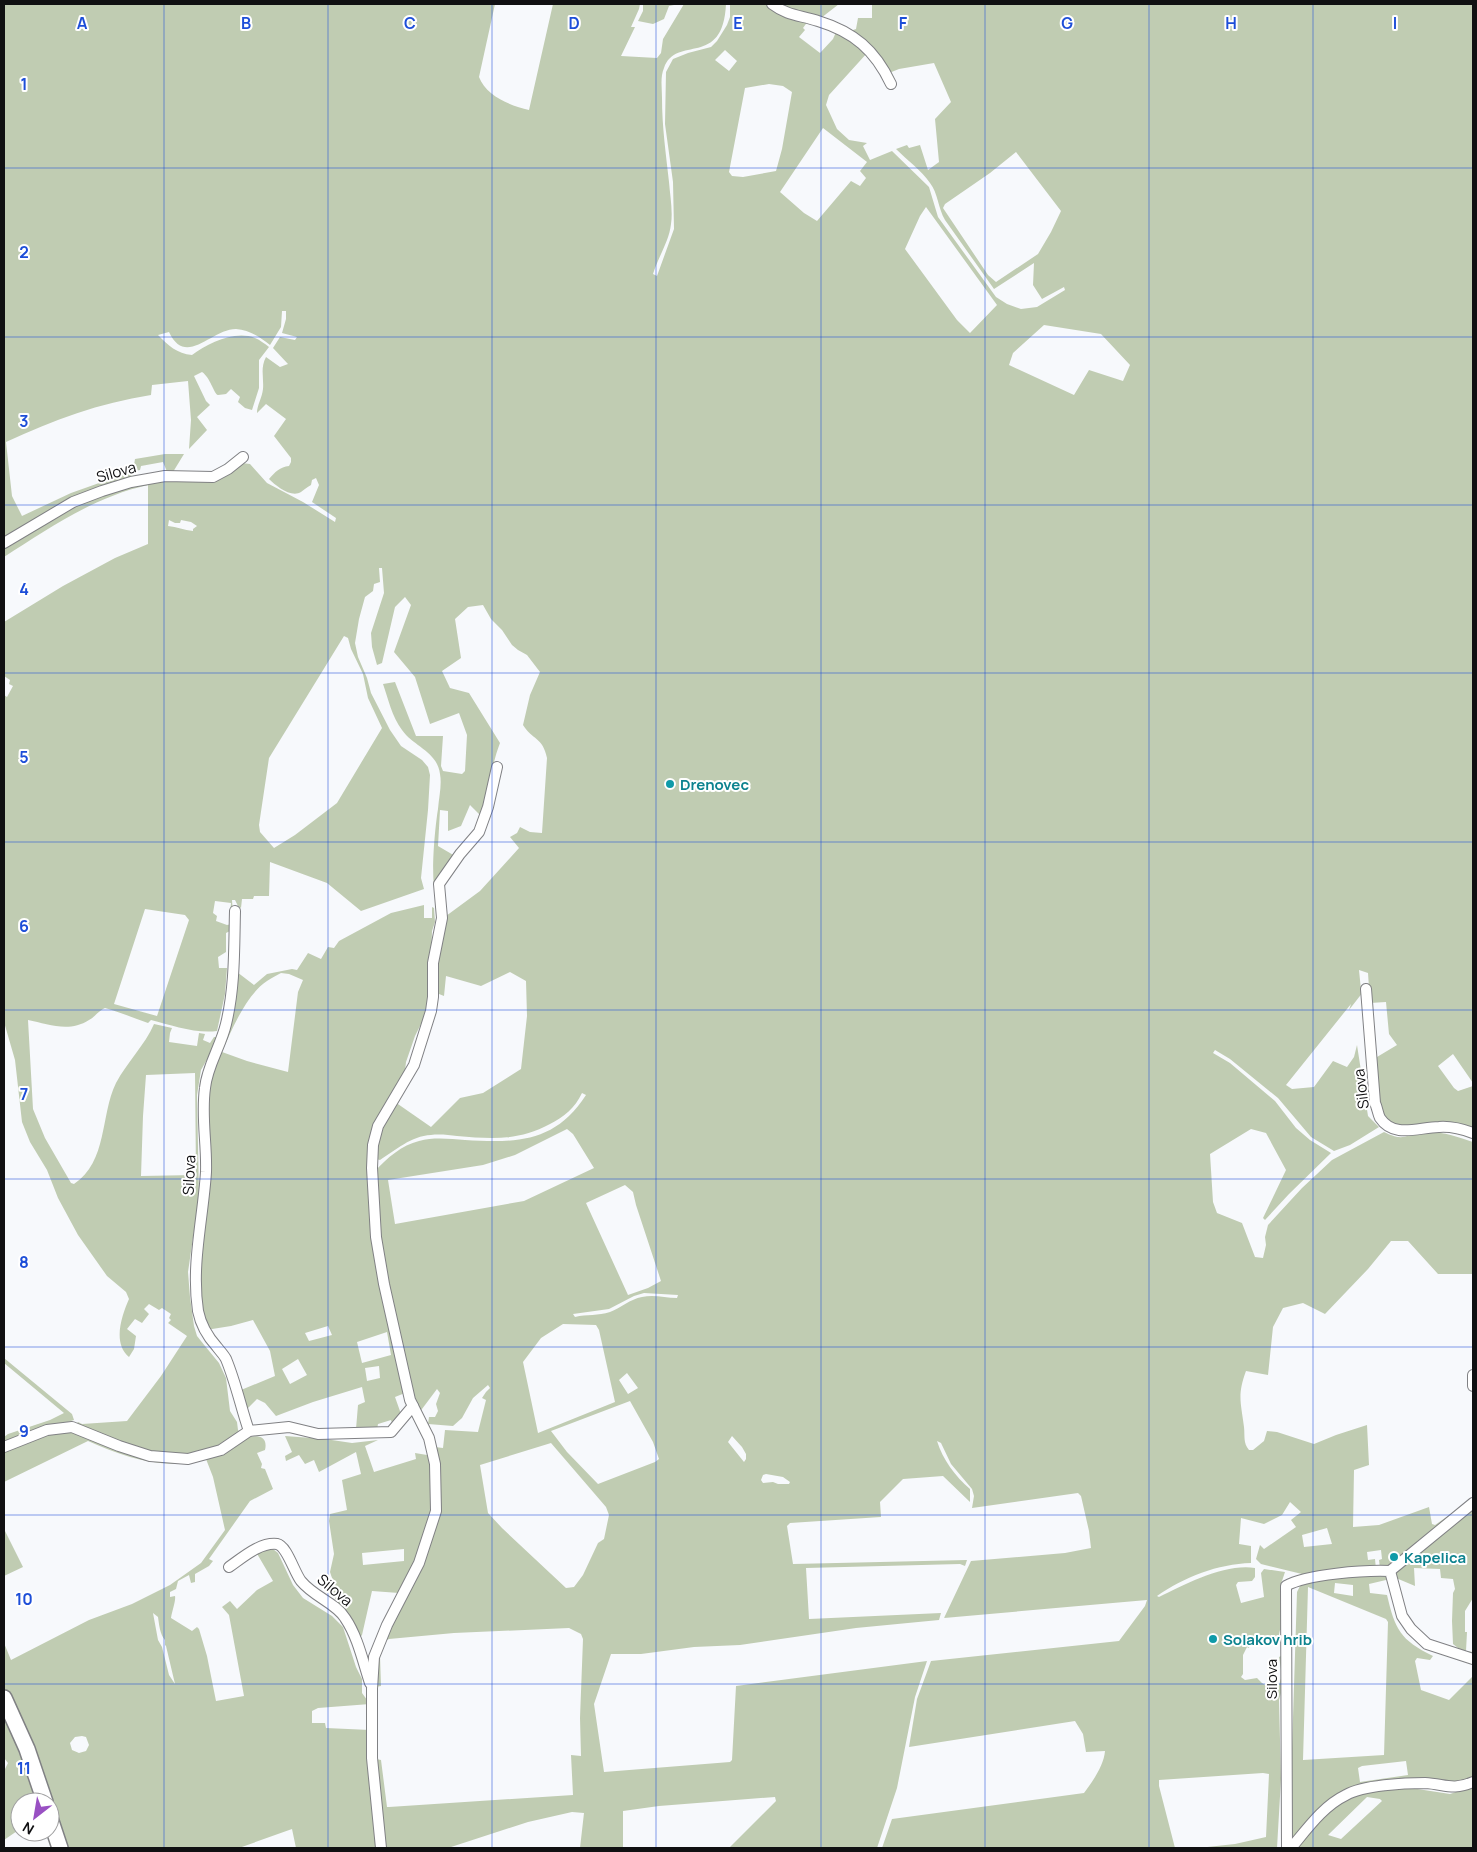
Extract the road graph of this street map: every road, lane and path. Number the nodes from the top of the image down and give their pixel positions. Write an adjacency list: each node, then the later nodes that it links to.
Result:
1 (772, 4): 2 (street)
2 (891, 84)
3 (242, 457): 4 (street, Silova)
4 (4, 543)
5 (497, 766): 11 (street)
6 (235, 911): 12 (street, Silova)
7 (1366, 989): 8 (street, Silova)
8 (1473, 1133)
9 (1473, 1375): 10 (street)
10 (1473, 1386)
11 (412, 1406): 12 (street); 18 (street)
12 (249, 1432): 13 (street)
13 (4, 1447)
14 (1473, 1503): 16 (street)
15 (229, 1567): 18 (street, Silova)
16 (1390, 1571): 17 (street); 23 (street, Silova)
17 (1473, 1659)
18 (372, 1688): 22 (street)
19 (4, 1698): 21 (street)
20 (1473, 1782): 24 (street)
21 (42, 1792)
22 (381, 1848)
23 (1287, 1848)
24 (1291, 1848)

